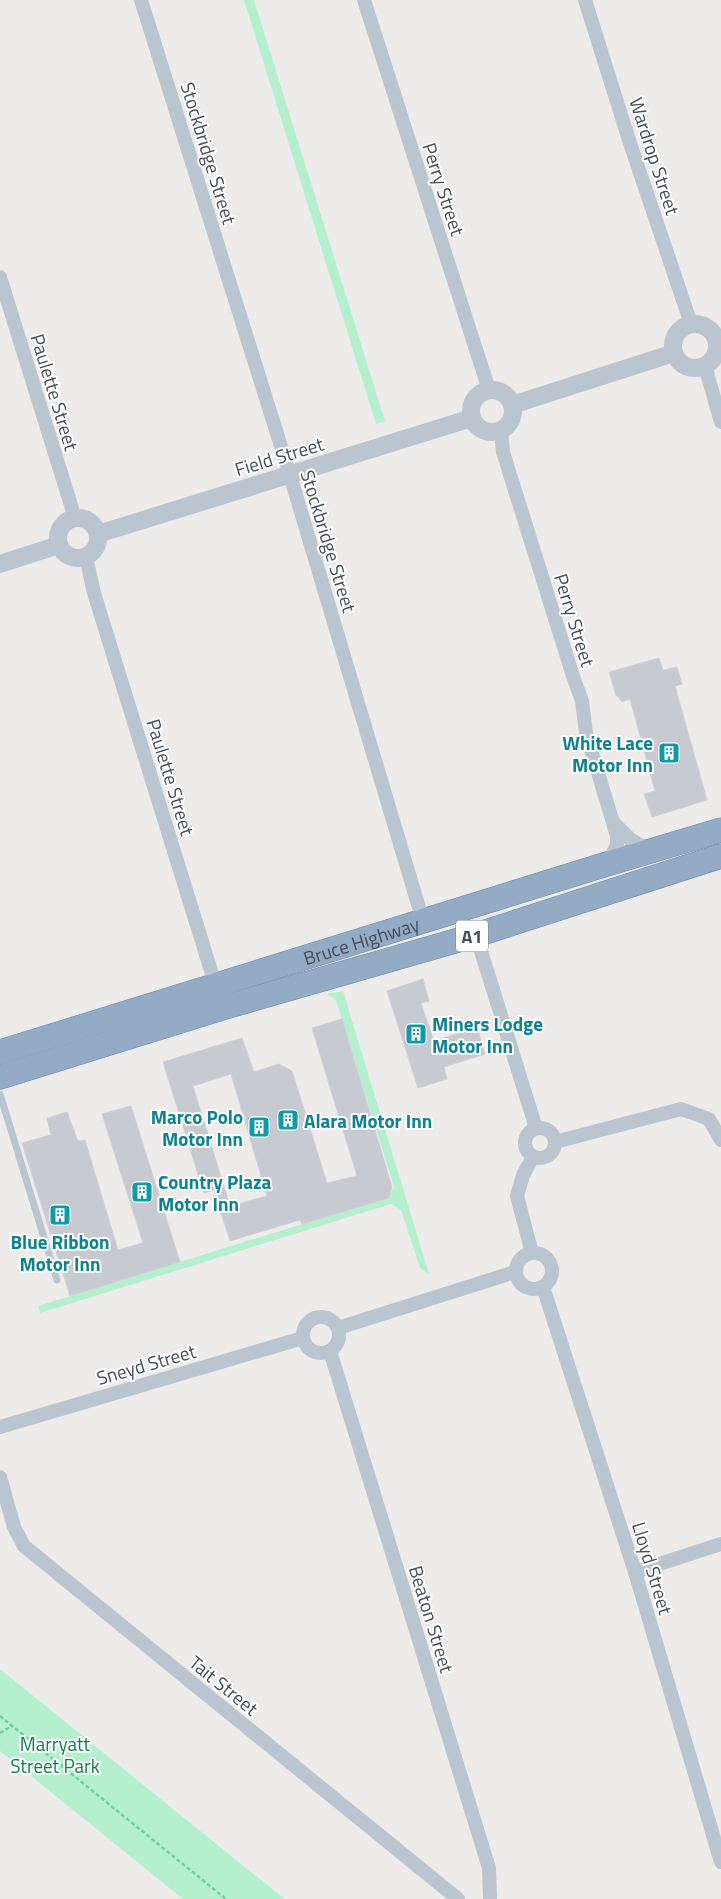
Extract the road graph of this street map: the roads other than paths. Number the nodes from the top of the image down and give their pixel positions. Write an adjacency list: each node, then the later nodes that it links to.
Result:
1 (141, 0): 14 (street, Stockbridge Street)
2 (364, 0): 9 (street, Perry Street)
3 (585, 0): 5 (street, Wardrop Street)
4 (0, 277): 15 (street, Paulette Street)
5 (692, 324): 6 (street); 7 (street)
6 (719, 339): 8 (street)
7 (674, 353): 8 (street); 10 (street)
8 (704, 366): 12 (street)
9 (489, 390): 10 (street); 11 (street)
10 (512, 405): 13 (street)
11 (472, 418): 13 (street); 14 (street, Field Street)
12 (721, 422)
13 (501, 430): 20 (street, Perry Street)
14 (290, 475): 16 (street, Field Street); 25 (street, Stockbridge Street)
15 (74, 518): 16 (street); 17 (street)
16 (98, 534): 18 (street)
17 (60, 545): 18 (street); 19 (street)
18 (86, 557): 27 (street, Paulette Street)
19 (0, 564)
20 (612, 821): 22 (street, Perry Street); 24 (street, Perry Street)
21 (721, 830): 22 (highway, Bruce Highway / A1)
22 (649, 851): 24 (highway, Bruce Highway / A1)
23 (721, 856): 26 (highway, Bruce Highway / A1)
24 (607, 864): 25 (highway, Bruce Highway / A1)
25 (423, 921): 27 (highway, Bruce Highway / A1)
26 (476, 935): 28 (highway, Bruce Highway / A1); 32 (street)
27 (215, 985): 28 (street, Paulette Street); 29 (highway, Bruce Highway / A1)
28 (222, 1008): 30 (highway, Bruce Highway / A1)
29 (0, 1052)
30 (0, 1076)
31 (0, 1094): 38 (lane)
32 (536, 1128): 34 (street); 35 (street)
33 (721, 1140): 34 (street)
34 (555, 1142): 35 (street)
35 (534, 1157): 36 (street)
36 (532, 1253): 37 (street); 39 (street)
37 (515, 1272): 39 (street); 40 (street)
38 (57, 1280)
39 (543, 1287): 46 (street, Lloyd Street)
40 (338, 1328): 41 (street); 42 (street)
41 (303, 1338): 42 (street); 43 (street, Sneyd Street)
42 (330, 1351): 49 (street, Beaton Street)
43 (0, 1427)
44 (0, 1477): 48 (street, Tait Street)
45 (721, 1544): 46 (street)
46 (635, 1572): 47 (street, Lloyd Street)
47 (721, 1862)
48 (458, 1899)
49 (490, 1899)

